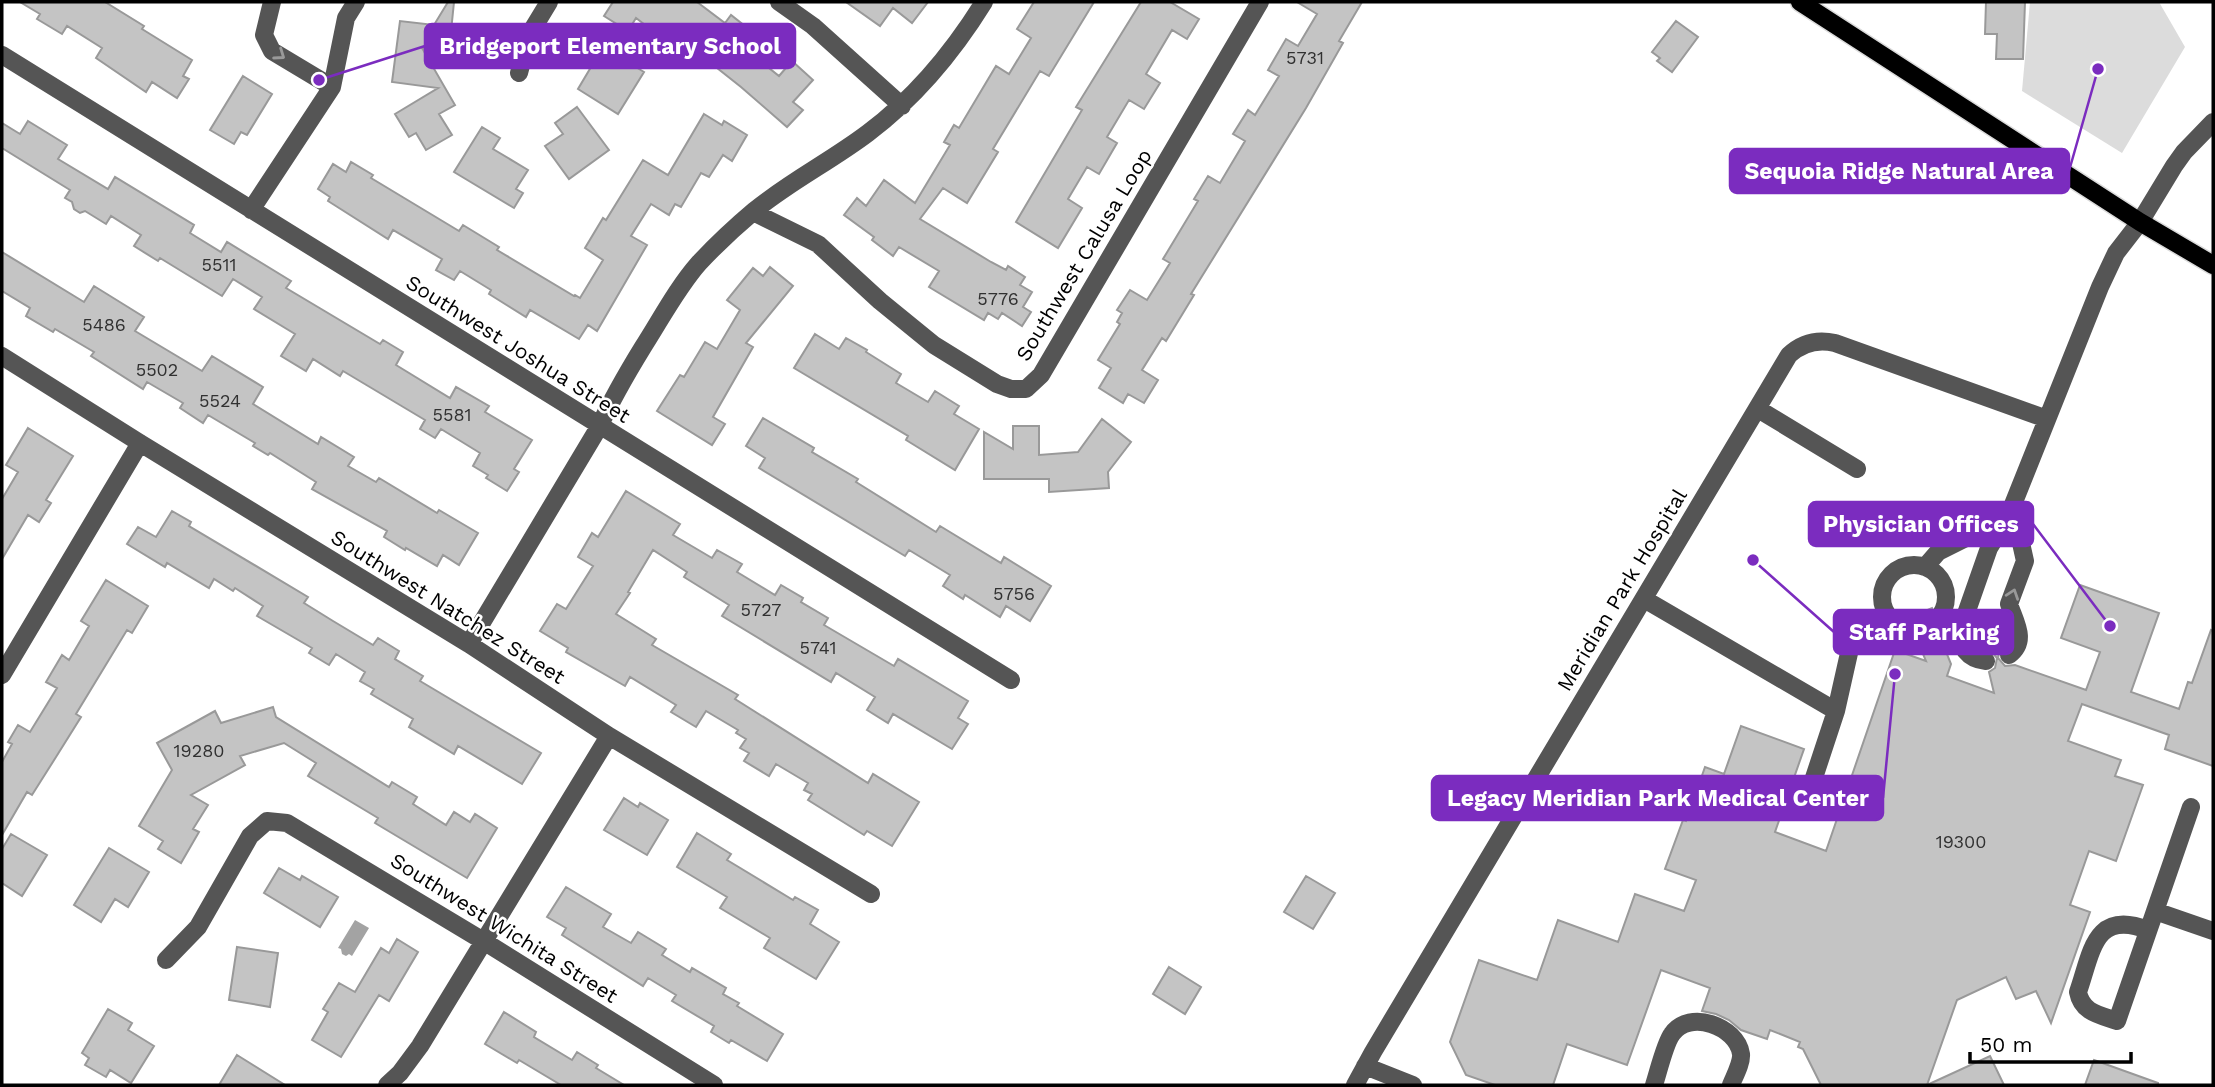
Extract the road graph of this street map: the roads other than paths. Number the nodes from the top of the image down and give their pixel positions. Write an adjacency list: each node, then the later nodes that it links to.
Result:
1 (272, 2): 10 (street, one-way to 10)
2 (356, 2): 10 (street)
3 (549, 2): 9 (street)
4 (779, 2): 11 (street)
5 (984, 2): 11 (street)
6 (1260, 2): 14 (street, Southwest Calusa Loop)
7 (1800, 2): 15 (main road)
8 (2, 55): 13 (street, Southwest Joshua Street)
9 (519, 73)
10 (332, 87): 13 (street)
11 (902, 106): 14 (street)
12 (2213, 122): 15 (street)
13 (251, 210): 20 (street, Southwest Joshua Street)
14 (752, 212): 20 (street)
15 (2140, 222): 16 (main road); 19 (street)
16 (2213, 265)
17 (2, 356): 21 (street, Southwest Natchez Street)
18 (1758, 409): 19 (street, Meridian Park Hospital); 22 (street); 25 (street, Meridian Park Hospital)
19 (2047, 419): 23 (street)
20 (599, 427): 27 (street); 31 (street, Southwest Joshua Street)
21 (140, 443): 27 (street, Southwest Natchez Street); 30 (street)
22 (1857, 469)
23 (2008, 517): 24 (street); 28 (street, one-way to 23); 29 (street)
24 (1925, 567)
25 (1644, 598): 32 (street); 42 (street, Meridian Park Hospital)
26 (1856, 622): 32 (street)
27 (469, 644): 33 (street, Southwest Natchez Street)
28 (2009, 656)
29 (1986, 661)
30 (2, 675)
31 (1011, 680)
32 (1836, 711): 35 (street)
33 (609, 736): 36 (street, Southwest Natchez Street); 40 (street)
34 (2191, 807): 37 (street)
35 (1803, 811)
36 (871, 894)
37 (2155, 911): 38 (street); 39 (street)
38 (2148, 930): 38 (street)
39 (2213, 931)
40 (485, 942): 41 (street, Southwest Wichita Street); 43 (street); 44 (street, Southwest Wichita Street)
41 (166, 960)
42 (1365, 1066): 45 (street, Meridian Park Hospital); 46 (street)
43 (387, 1085)
44 (714, 1085)
45 (1355, 1085)
46 (1413, 1085)
47 (1654, 1085): 48 (street)
48 (1731, 1085)

